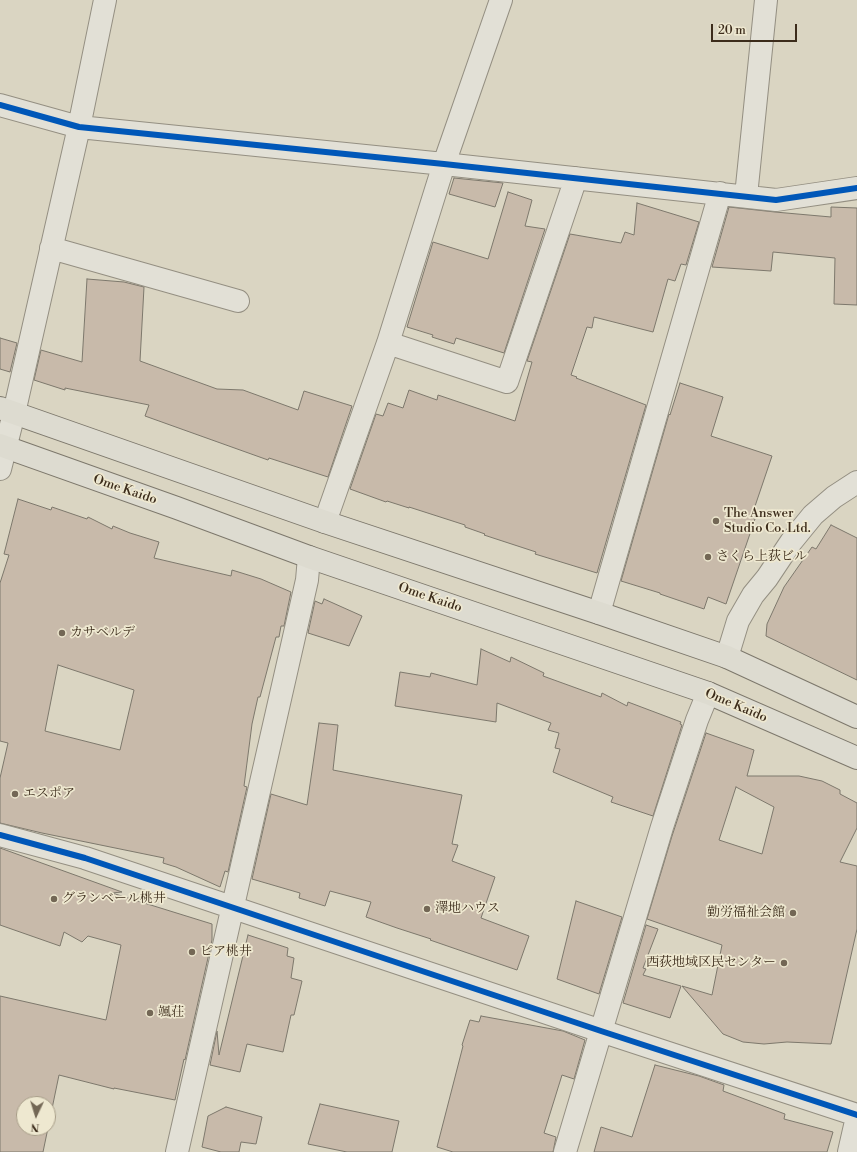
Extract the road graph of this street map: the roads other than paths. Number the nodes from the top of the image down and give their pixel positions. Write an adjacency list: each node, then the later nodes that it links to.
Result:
1 (105, 0): 5 (street)
2 (501, 0): 6 (street)
3 (766, 0): 10 (street)
4 (0, 105): 5 (street)
5 (80, 127): 6 (street); 11 (street)
6 (444, 164): 7 (street); 13 (street)
7 (576, 178): 9 (street); 13 (street)
8 (857, 188): 10 (street)
9 (720, 193): 10 (street); 20 (street)
10 (746, 196)
11 (51, 248): 12 (street); 14 (street)
12 (238, 301)
13 (388, 343): 18 (street)
14 (7, 410): 15 (street); 18 (main road)
15 (3, 446): 16 (street); 19 (main road, Ome Kaido)
16 (0, 470)
17 (857, 482): 21 (street)
18 (325, 522): 20 (main road)
19 (309, 557): 22 (main road, Ome Kaido); 26 (street)
20 (598, 613): 21 (main road)
21 (727, 657): 23 (main road)
22 (708, 693): 24 (main road, Ome Kaido); 27 (street)
23 (857, 718)
24 (857, 758)
25 (0, 835): 26 (street)
26 (232, 908): 27 (street); 29 (street)
27 (601, 1031): 28 (street); 30 (street)
28 (857, 1116): 31 (street)
29 (177, 1152)
30 (566, 1152)
31 (849, 1152)

